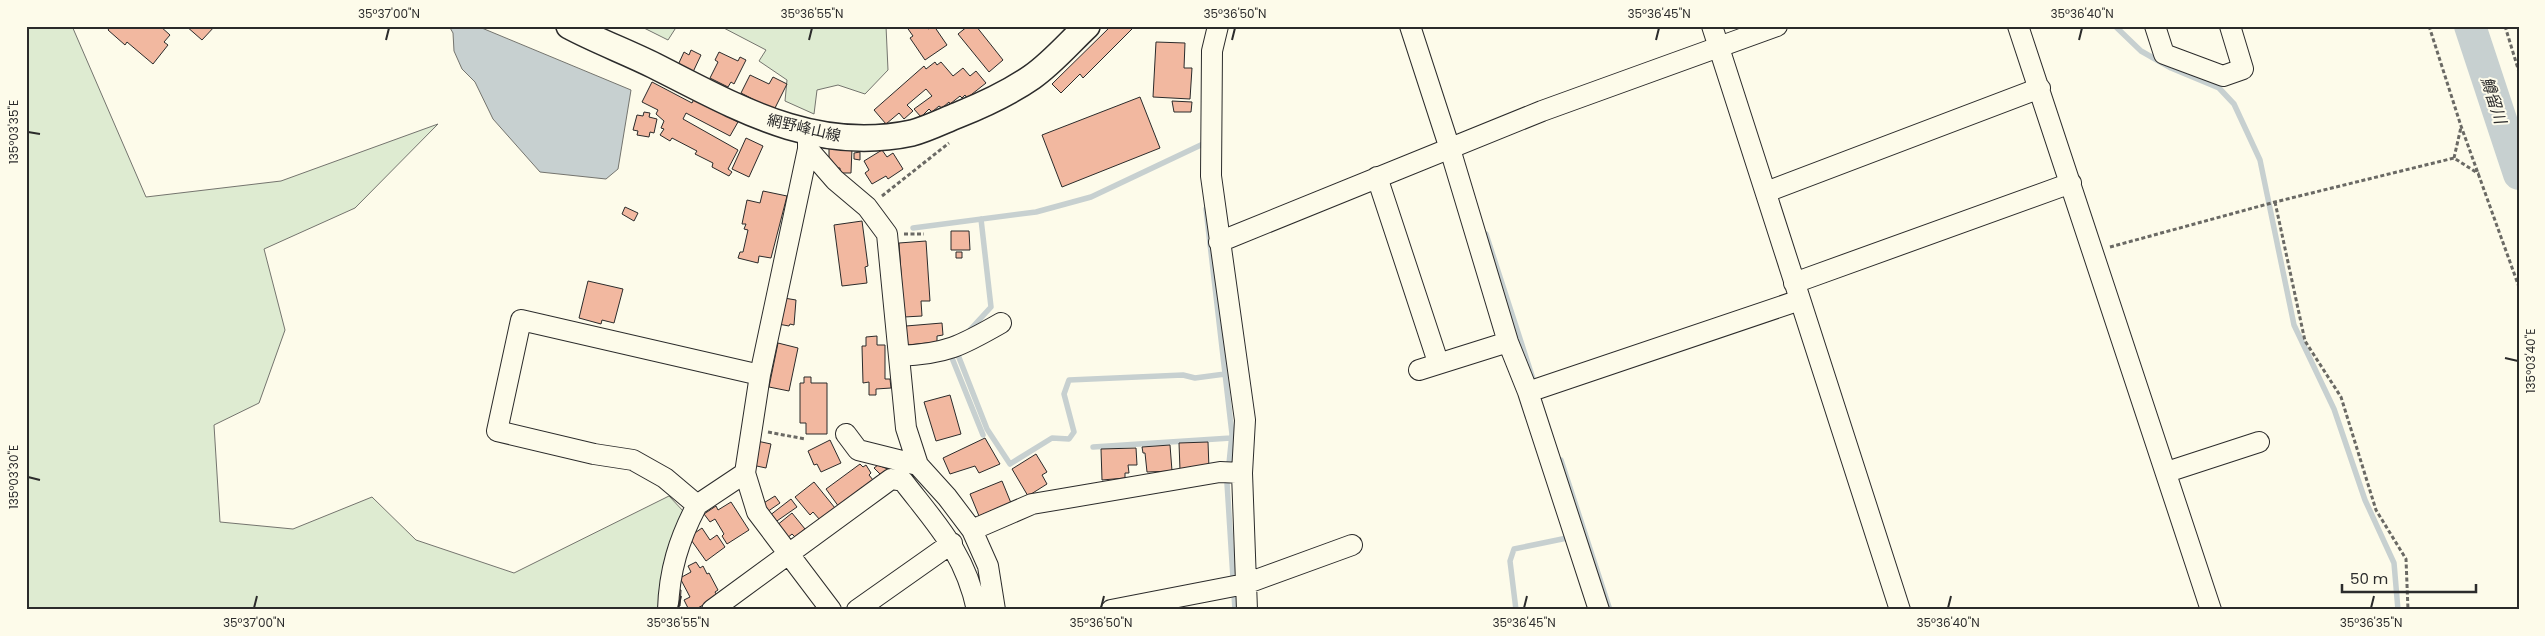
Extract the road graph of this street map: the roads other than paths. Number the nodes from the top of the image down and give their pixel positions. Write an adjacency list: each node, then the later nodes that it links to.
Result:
1 (570, 26): 12 (main road, 網野峰山線)
2 (1087, 26): 12 (main road, 網野峰山線)
3 (1218, 26): 17 (street)
4 (1410, 26): 13 (street)
5 (1712, 26): 10 (street)
6 (1777, 26): 10 (street)
7 (2018, 26): 11 (street)
8 (2155, 26): 9 (street)
9 (2230, 26)
10 (1720, 47): 13 (street); 16 (street)
11 (2040, 88): 15 (street); 16 (street)
12 (808, 140): 21 (street); 24 (street)
13 (1450, 149): 14 (street); 20 (street)
14 (1378, 177): 17 (street); 22 (street)
15 (2071, 183): 18 (street); 30 (street)
16 (1766, 192): 18 (street)
17 (1219, 242): 29 (street)
18 (1797, 292): 25 (street); 48 (street)
19 (1001, 323): 21 (street)
20 (1508, 342): 22 (street); 25 (street)
21 (899, 356): 28 (street)
22 (1438, 362): 23 (street)
23 (1419, 370)
24 (760, 375): 31 (street); 32 (street)
25 (1528, 392): 47 (street)
26 (846, 434): 28 (street)
27 (2259, 442): 30 (street)
28 (918, 465): 33 (street)
29 (1242, 472): 33 (street); 37 (street)
30 (2167, 472): 49 (street)
31 (745, 473): 32 (street); 36 (street)
32 (697, 505): 39 (street)
33 (972, 530): 44 (street)
34 (952, 543): 36 (street); 42 (street); 43 (street)
35 (1352, 545): 37 (street)
36 (788, 554): 40 (street); 41 (street)
37 (1245, 584): 38 (street); 46 (street)
38 (1156, 605): 45 (street)
39 (668, 610)
40 (712, 610)
41 (831, 610)
42 (857, 610)
43 (977, 610)
44 (996, 610)
45 (1111, 610)
46 (1247, 610)
47 (1599, 610)
48 (1900, 610)
49 (2211, 610)

